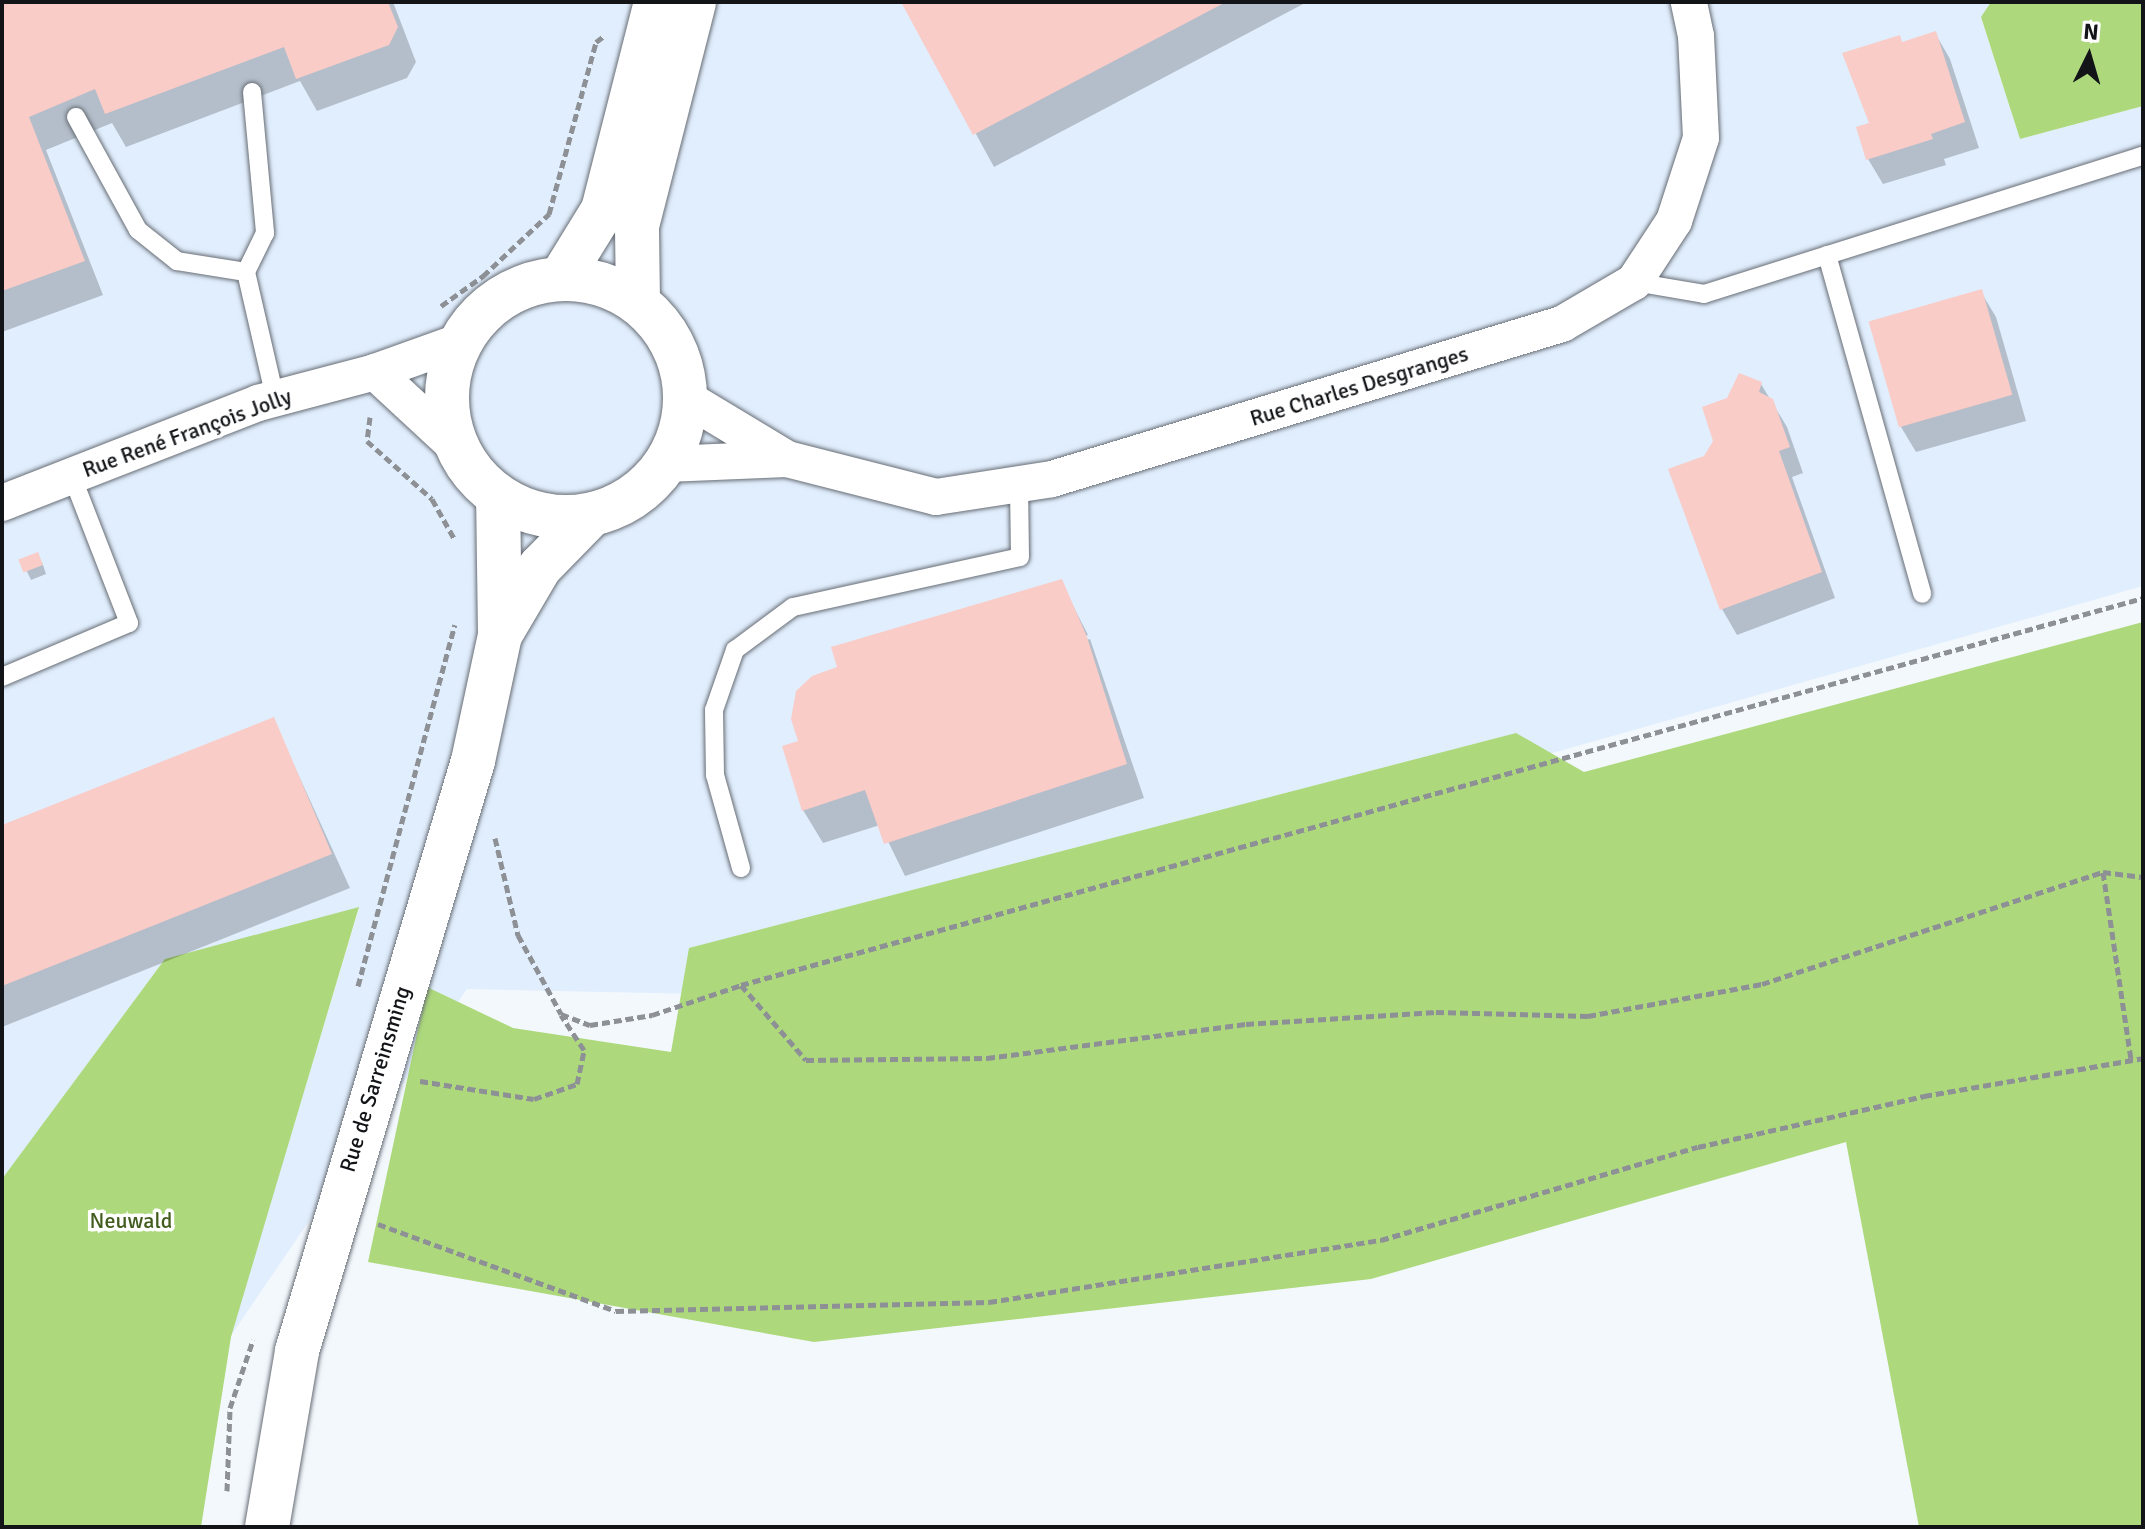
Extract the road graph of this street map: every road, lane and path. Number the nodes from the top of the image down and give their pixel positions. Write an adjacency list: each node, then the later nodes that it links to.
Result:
1 (656, 2): 10 (street)
2 (694, 2): 12 (street)
3 (1689, 2): 11 (street, Rue Charles Desgranges)
4 (616, 26): 13 (path)
5 (252, 92): 9 (lane)
6 (76, 117): 9 (lane)
7 (2143, 156): 8 (lane)
8 (1827, 255): 11 (lane); 26 (lane)
9 (246, 272): 15 (lane)
10 (561, 278): 12 (street); 13 (street)
11 (1634, 282): 21 (street, Rue Charles Desgranges)
12 (638, 301): 16 (street)
13 (448, 326): 14 (street, Rue René François Jolly); 17 (street)
14 (375, 372): 15 (street, Rue René François Jolly); 17 (street); 25 (path)
15 (275, 398): 20 (street, Rue René François Jolly)
16 (686, 398): 18 (street, Rue Charles Desgranges); 19 (street)
17 (457, 448): 22 (street)
18 (787, 459): 19 (street, Rue Charles Desgranges); 21 (street, Rue Charles Desgranges)
19 (666, 464): 24 (street)
20 (72, 476): 23 (street, Rue René François Jolly); 30 (lane)
21 (1019, 485): 32 (lane)
22 (498, 497): 24 (street); 29 (street, Rue de Sarreinsming)
23 (2, 503)
24 (591, 515): 29 (street, Rue de Sarreinsming)
25 (458, 556)
26 (1922, 594)
27 (2143, 598): 35 (path)
28 (458, 613): 36 (path)
29 (500, 635): 40 (street, Rue de Sarreinsming)
30 (2, 677)
31 (494, 834): 37 (path)
32 (741, 868)
33 (2103, 872): 34 (path); 35 (path); 39 (path)
34 (2143, 877)
35 (741, 985): 37 (path)
36 (357, 991)
37 (561, 1014): 40 (path)
38 (2143, 1058): 39 (path)
39 (2131, 1060): 41 (path)
40 (375, 1076): 41 (street, Rue de Sarreinsming)
41 (336, 1209): 44 (street, Rue de Sarreinsming)
42 (255, 1335): 43 (path)
43 (227, 1497)
44 (267, 1527)

